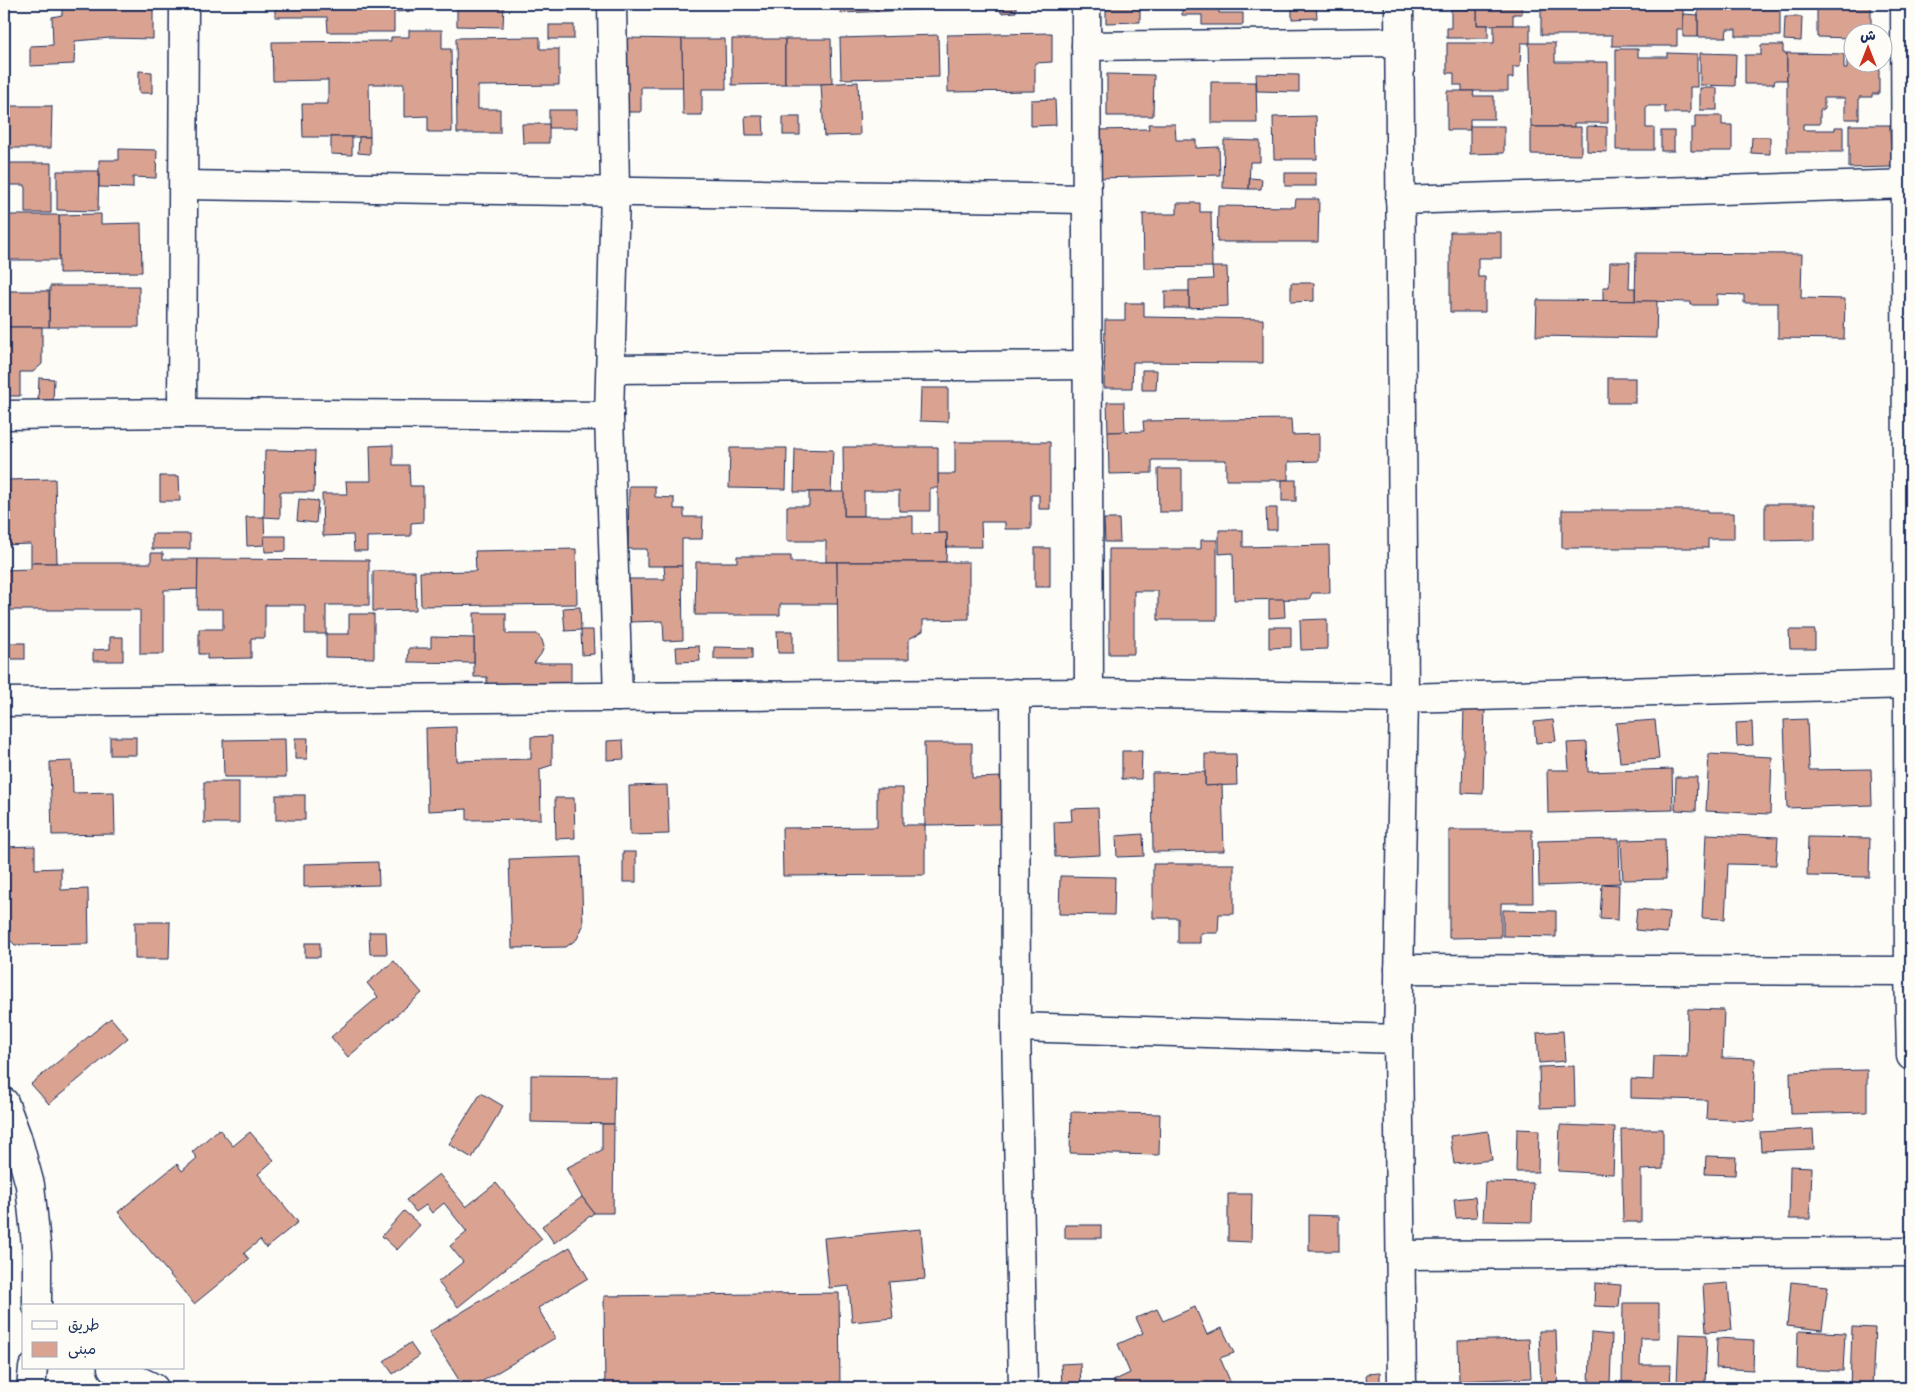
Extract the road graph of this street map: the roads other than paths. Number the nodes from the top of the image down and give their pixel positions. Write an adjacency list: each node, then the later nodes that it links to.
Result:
1 (184, 4): 9 (street)
2 (612, 4): 10 (street)
3 (1086, 4): 7 (street)
4 (1399, 4): 6 (street)
5 (1905, 4): 8 (street)
6 (1399, 42): 7 (street); 12 (street)
7 (1086, 46): 11 (street)
8 (1909, 184): 12 (street); 18 (street)
9 (184, 185): 10 (street); 15 (street)
10 (614, 191): 11 (street); 14 (street)
11 (1086, 199): 13 (street)
12 (1400, 200): 22 (street)
13 (1088, 365): 14 (street); 19 (street)
14 (611, 369): 17 (street)
15 (182, 413): 16 (street); 17 (street)
16 (4, 415)
17 (610, 416): 21 (street)
18 (1910, 684): 22 (street); 25 (street)
19 (1089, 692): 20 (street); 22 (street)
20 (1015, 693): 21 (street); 26 (street)
21 (618, 697): 23 (street)
22 (1404, 698): 24 (street)
23 (4, 702)
24 (1399, 969): 25 (street); 27 (street)
25 (1910, 970): 28 (street)
26 (1016, 1027): 27 (street); 37 (street)
27 (1398, 1039): 31 (street)
28 (1911, 1056)
29 (4, 1102): 32 (street)
30 (1911, 1252): 31 (street)
31 (1401, 1255): 38 (street)
32 (37, 1304)
33 (33, 1370): 35 (street)
34 (116, 1370): 36 (street)
35 (31, 1388)
36 (154, 1388)
37 (1023, 1388)
38 (1402, 1388)

